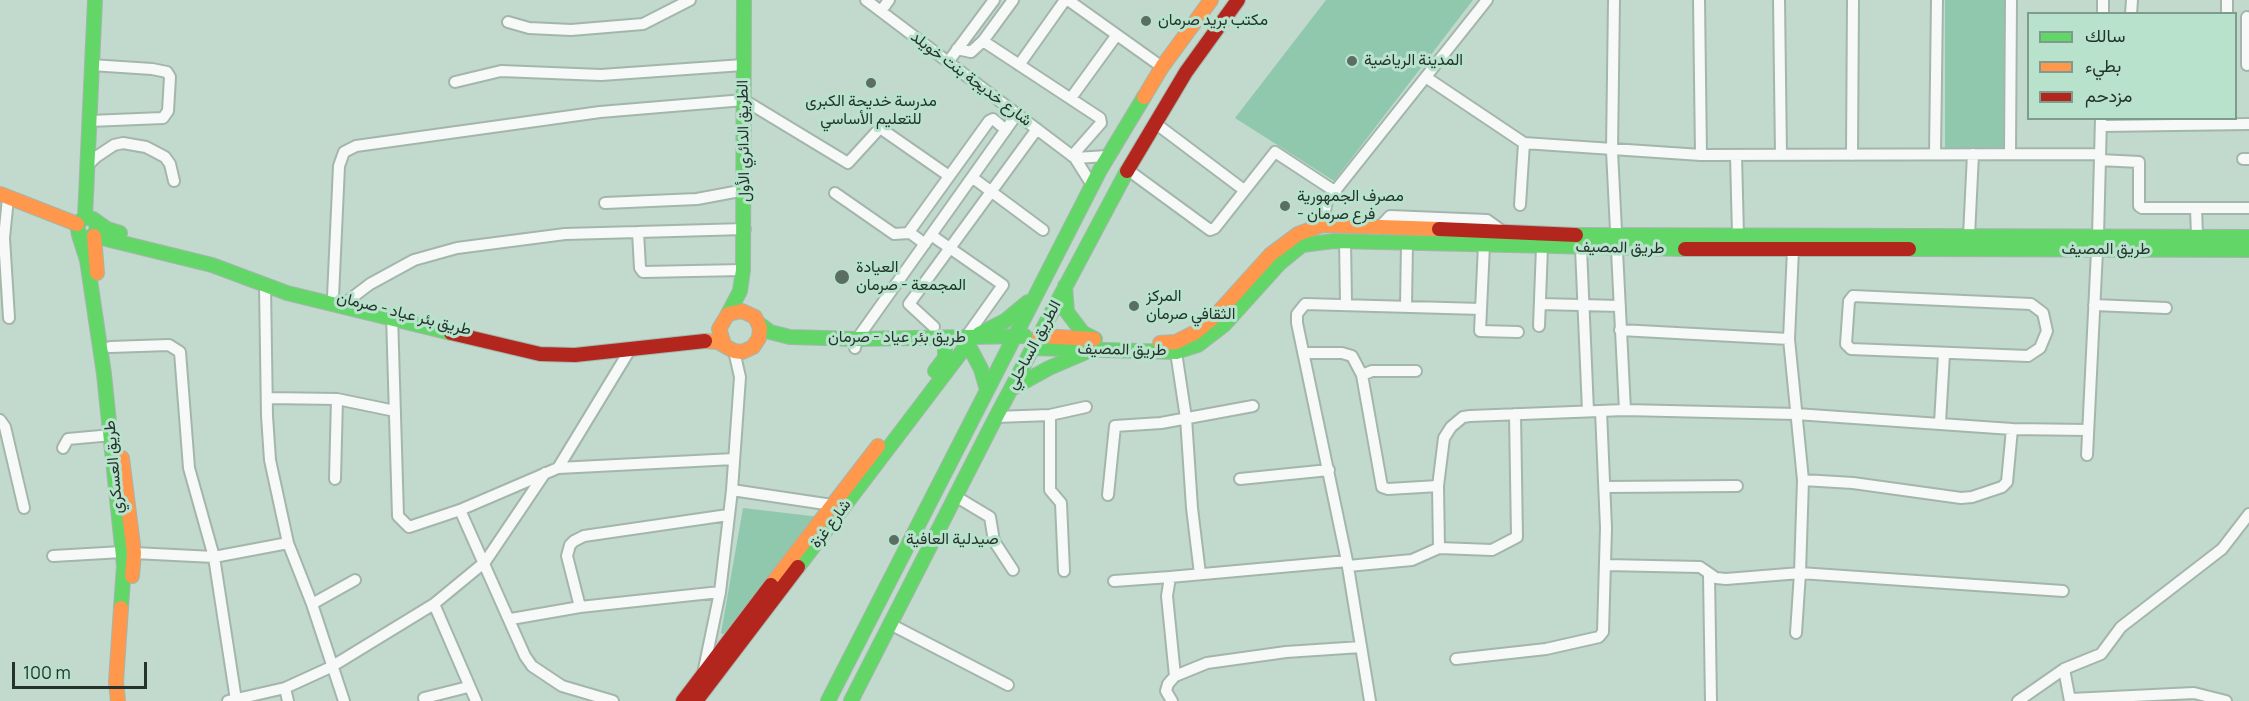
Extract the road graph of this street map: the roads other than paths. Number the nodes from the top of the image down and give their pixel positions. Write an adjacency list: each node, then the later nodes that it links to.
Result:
1 (95, 0): 26 (main road)
2 (690, 0): 20 (street)
3 (744, 0): 27 (main road, الطريق الدائري الأول)
4 (866, 0): 18 (street, شارع خديجة بنت خويلد)
5 (889, 0): 18 (street)
6 (994, 0): 23 (street)
7 (1013, 0): 22 (street)
8 (1066, 0): 21 (street); 28 (street)
9 (1211, 0): 29 (main road, الطريق الساحلي)
10 (1238, 0): 37 (main road, الطريق الساحلي)
11 (1487, 0): 30 (street)
12 (1614, 0): 42 (street)
13 (1700, 0): 46 (street)
14 (1779, 0): 48 (street)
15 (1852, 0): 49 (street)
16 (1937, 0): 43 (street)
17 (2012, 0): 45 (street)
18 (881, 11): 24 (street, شارع خديجة بنت خويلد)
19 (2248, 17): 25 (street)
20 (508, 22)
21 (1116, 36): 29 (street); 32 (street)
22 (983, 41): 23 (street); 28 (street)
23 (957, 49): 24 (street)
24 (948, 62): 34 (street, شارع خديجة بنت خويلد)
25 (2247, 64)
26 (91, 65): 35 (main road); 35 (street)
27 (743, 65): 31 (street); 33 (main road, الطريق الدائري الأول)
28 (1019, 65): 32 (street)
29 (1162, 67): 50 (main road, الطريق الساحلي)
30 (1427, 78): 41 (street); 62 (street)
31 (455, 82)
32 (1071, 98): 51 (street)
33 (744, 100): 55 (street); 59 (main road, الطريق الدائري الأول); 96 (street)
34 (1017, 114): 39 (street, شارع خديجة بنت خويلد); 40 (street)
35 (89, 121): 53 (main road)
36 (2101, 122): 38 (street); 52 (street)
37 (1155, 123): 54 (main road, الطريق الساحلي); 60 (street)
38 (2249, 124)
39 (1037, 129): 51 (street, شارع خديجة بنت خويلد); 61 (street)
40 (1006, 130): 55 (street); 56 (street)
41 (1524, 143): 42 (street); 66 (street)
42 (1612, 151): 46 (street); 84 (street)
43 (1935, 154): 44 (street); 49 (street)
44 (1972, 154): 45 (street); 77 (street)
45 (2010, 154): 52 (street)
46 (1701, 155): 47 (street)
47 (1736, 155): 48 (street); 75 (street)
48 (1781, 155): 49 (street)
49 (1852, 155)
50 (1108, 156): 51 (street); 58 (main road, الطريق الساحلي)
51 (1074, 157): 58 (street)
52 (2100, 157): 67 (street); 78 (street)
53 (87, 166): 57 (street); 69 (main road)
54 (1128, 170): 60 (street); 94 (main road, الطريق الساحلي)
55 (949, 176): 74 (street)
56 (973, 178): 61 (street); 81 (street)
57 (174, 181)
58 (1092, 185): 95 (main road, الطريق الساحلي)
59 (745, 190): 65 (street); 71 (main road, الطريق الدائري الأول)
60 (1244, 190): 62 (street)
61 (992, 191): 72 (street); 88 (street)
62 (1335, 192): 70 (street)
63 (835, 193): 74 (street)
64 (4, 196): 69 (main road, طريق بئر عياد - صرمان); 107 (street)
65 (604, 203)
66 (1520, 205)
67 (2196, 208): 68 (street); 79 (street)
68 (2249, 208)
69 (84, 224): 76 (main road, طريق العسكري); 96 (main road, طريق بئر عياد - صرمان); 150 (main road, طريق العسكري)
70 (1322, 225): 84 (main road, طريق المصيف); 119 (main road, طريق المصيف)
71 (745, 229): 73 (street); 92 (main road, الطريق الدائري الأول)
72 (1043, 230)
73 (638, 232): 92 (street); 97 (street)
74 (909, 233): 81 (street)
75 (1738, 235): 77 (main road, طريق المصيف); 84 (main road, طريق المصيف)
76 (94, 236): 93 (main road, طريق بئر عياد - صرمان); 121 (main road, طريق العسكري)
77 (1969, 236): 78 (main road, طريق المصيف)
78 (2098, 236): 79 (main road, طريق المصيف)
79 (2197, 236): 80 (main road, طريق المصيف)
80 (2249, 237)
81 (928, 240): 88 (street); 118 (street)
82 (1345, 241): 83 (main road, طريق المصيف); 98 (street); 125 (main road, طريق المصيف)
83 (1407, 243): 85 (main road, طريق المصيف); 102 (street)
84 (1615, 243): 87 (main road, طريق المصيف); 89 (main road, طريق المصيف); 103 (street)
85 (1484, 245): 86 (main road, طريق المصيف); 105 (street)
86 (1542, 247): 87 (main road, طريق المصيف); 99 (street)
87 (1581, 248): 100 (street)
88 (950, 249): 111 (street); 117 (street)
89 (1793, 249): 91 (main road, طريق المصيف); 114 (street)
90 (2249, 250): 91 (main road, طريق المصيف)
91 (2097, 251): 101 (street)
92 (743, 276): 108 (main road); 109 (main road)
93 (266, 286): 106 (main road, طريق بئر عياد - صرمان); 133 (street)
94 (1065, 286): 116 (main road, الطريق الساحلي); 119 (main road)
95 (1034, 296): 115 (main road, الطريق الساحلي); 117 (main road)
96 (333, 297): 97 (main road, طريق بئر عياد - صرمان)
97 (349, 300): 106 (main road, طريق بئر عياد - صرمان)
98 (1346, 303): 102 (street); 126 (street)
99 (1540, 304): 100 (street); 110 (street)
100 (1585, 305): 103 (street); 139 (street)
101 (2094, 305): 104 (street); 149 (street)
102 (1406, 306): 105 (street)
103 (1620, 306): 112 (street)
104 (2166, 308)
105 (1481, 309): 113 (street)
106 (392, 315): 108 (main road, طريق بئر عياد - صرمان); 122 (main road, طريق بئر عياد - صرمان); 138 (street)
107 (9, 318)
108 (724, 319): 109 (main road); 123 (main road)
109 (757, 320): 118 (main road, طريق بئر عياد - صرمان); 124 (main road)
110 (1539, 326)
111 (934, 327)
112 (1620, 330): 114 (street); 137 (street)
113 (1518, 332)
114 (1789, 339): 142 (street)
115 (1012, 341): 116 (main road, طريق بئر عياد - صرمان); 117 (main road, طريق بئر عياد - صرمان); 132 (main road, الطريق الساحلي)
116 (1036, 342): 119 (main road, طريق المصيف); 131 (main road, الطريق الساحلي)
117 (967, 343): 118 (main road, طريق بئر عياد - صرمان); 120 (main road, طريق بئر عياد - صرمان); 132 (main road); 201 (main road, شارع غزة)
118 (856, 344): 120 (main road, طريق بئر عياد - صرمان); 124 (main road, طريق بئر عياد - صرمان)
119 (1093, 344): 125 (main road, طريق المصيف); 131 (main road)
120 (945, 346): 166 (main road, شارع غزة)
121 (110, 347): 174 (main road, طريق العسكري); 176 (street)
122 (631, 347): 123 (main road, طريق بئر عياد - صرمان); 154 (street)
123 (729, 348): 124 (main road); 130 (street)
124 (752, 348): 130 (street)
125 (1176, 352): 145 (street)
126 (1305, 353): 129 (street); 155 (street)
127 (1944, 354): 127 (street); 147 (street)
128 (1416, 371): 129 (street)
129 (1362, 375): 160 (street)
130 (740, 376): 153 (street)
131 (1011, 389): 144 (main road, الطريق الساحلي)
132 (987, 390): 216 (main road, الطريق الساحلي)
133 (267, 398): 134 (street); 172 (street)
134 (337, 399): 138 (street); 157 (street)
135 (1253, 406): 145 (street)
136 (1086, 407): 143 (street)
137 (1625, 410): 140 (street); 142 (street)
138 (395, 411): 168 (street)
139 (1588, 411): 140 (street); 141 (street)
140 (1601, 411): 162 (street)
141 (1515, 414): 160 (street); 173 (street)
142 (1796, 414): 147 (street); 159 (street)
143 (1050, 416): 144 (street); 181 (street)
144 (996, 417): 165 (main road, الطريق الساحلي)
145 (1186, 418): 164 (street); 183 (street)
146 (0, 420): 167 (street)
147 (1940, 423): 148 (street)
148 (2013, 429): 149 (street); 159 (street)
149 (2088, 430): 152 (street)
150 (112, 435): 151 (street); 174 (main road, طريق العسكري)
151 (63, 448)
152 (2087, 455)
153 (734, 459): 154 (street); 163 (street)
154 (558, 468): 156 (street)
155 (1329, 470): 158 (street); 178 (street)
156 (546, 473): 168 (street); 177 (street)
157 (335, 479)
158 (1240, 479)
159 (1803, 480): 182 (street)
160 (1438, 486): 173 (street)
161 (1737, 486): 162 (street)
162 (1605, 487): 179 (street)
163 (732, 490): 166 (street); 170 (street)
164 (1107, 495)
165 (956, 496): 180 (street); 194 (main road, الطريق الساحلي)
166 (832, 505): 201 (main road, شارع غزة)
167 (24, 508)
168 (460, 510): 177 (street)
169 (2249, 514): 171 (street)
170 (728, 515): 189 (street); 192 (street)
171 (2245, 532): 199 (street)
172 (288, 543): 176 (street); 190 (street)
173 (1439, 548): 178 (street)
174 (128, 552): 175 (street); 176 (street); 207 (main road, طريق العسكري); 208 (main road, طريق العسكري)
175 (53, 556)
176 (214, 557): 209 (street)
177 (485, 562): 191 (street); 193 (street)
178 (1347, 564): 183 (street); 196 (street)
179 (1606, 565): 184 (street); 197 (street)
180 (1013, 570)
181 (1064, 571)
182 (1800, 573): 184 (street); 188 (street); 195 (street)
183 (1200, 574): 185 (street)
184 (1709, 575): 220 (street)
185 (1170, 578): 187 (street); 200 (street)
186 (355, 580): 190 (street)
187 (1114, 581)
188 (2063, 591)
189 (720, 592): 192 (street); 201 (street)
190 (312, 604): 198 (street)
191 (434, 604): 198 (street); 203 (street)
192 (580, 607): 193 (street)
193 (511, 619): 213 (street)
194 (890, 624): 202 (street); 217 (main road, الطريق الساحلي)
195 (1796, 633)
196 (1361, 646): 200 (street); 219 (street)
197 (1456, 658)
198 (331, 667): 204 (street); 211 (street)
199 (2064, 669): 206 (street); 221 (street)
200 (1175, 676): 218 (street)
201 (705, 680): 214 (main road, شارع غزة); 215 (main road, شارع غزة)
202 (1008, 685)
203 (468, 687): 205 (street); 212 (street)
204 (285, 688): 209 (street); 210 (street)
205 (424, 698)
206 (2070, 700): 222 (street)
207 (118, 701)
208 (126, 701)
209 (232, 701)
210 (288, 701)
211 (344, 701)
212 (476, 701)
213 (612, 701)
214 (683, 701)
215 (696, 701)
216 (828, 701)
217 (851, 701)
218 (1172, 701)
219 (1370, 701)
220 (1711, 701)
221 (2018, 701)
222 (2226, 701)

